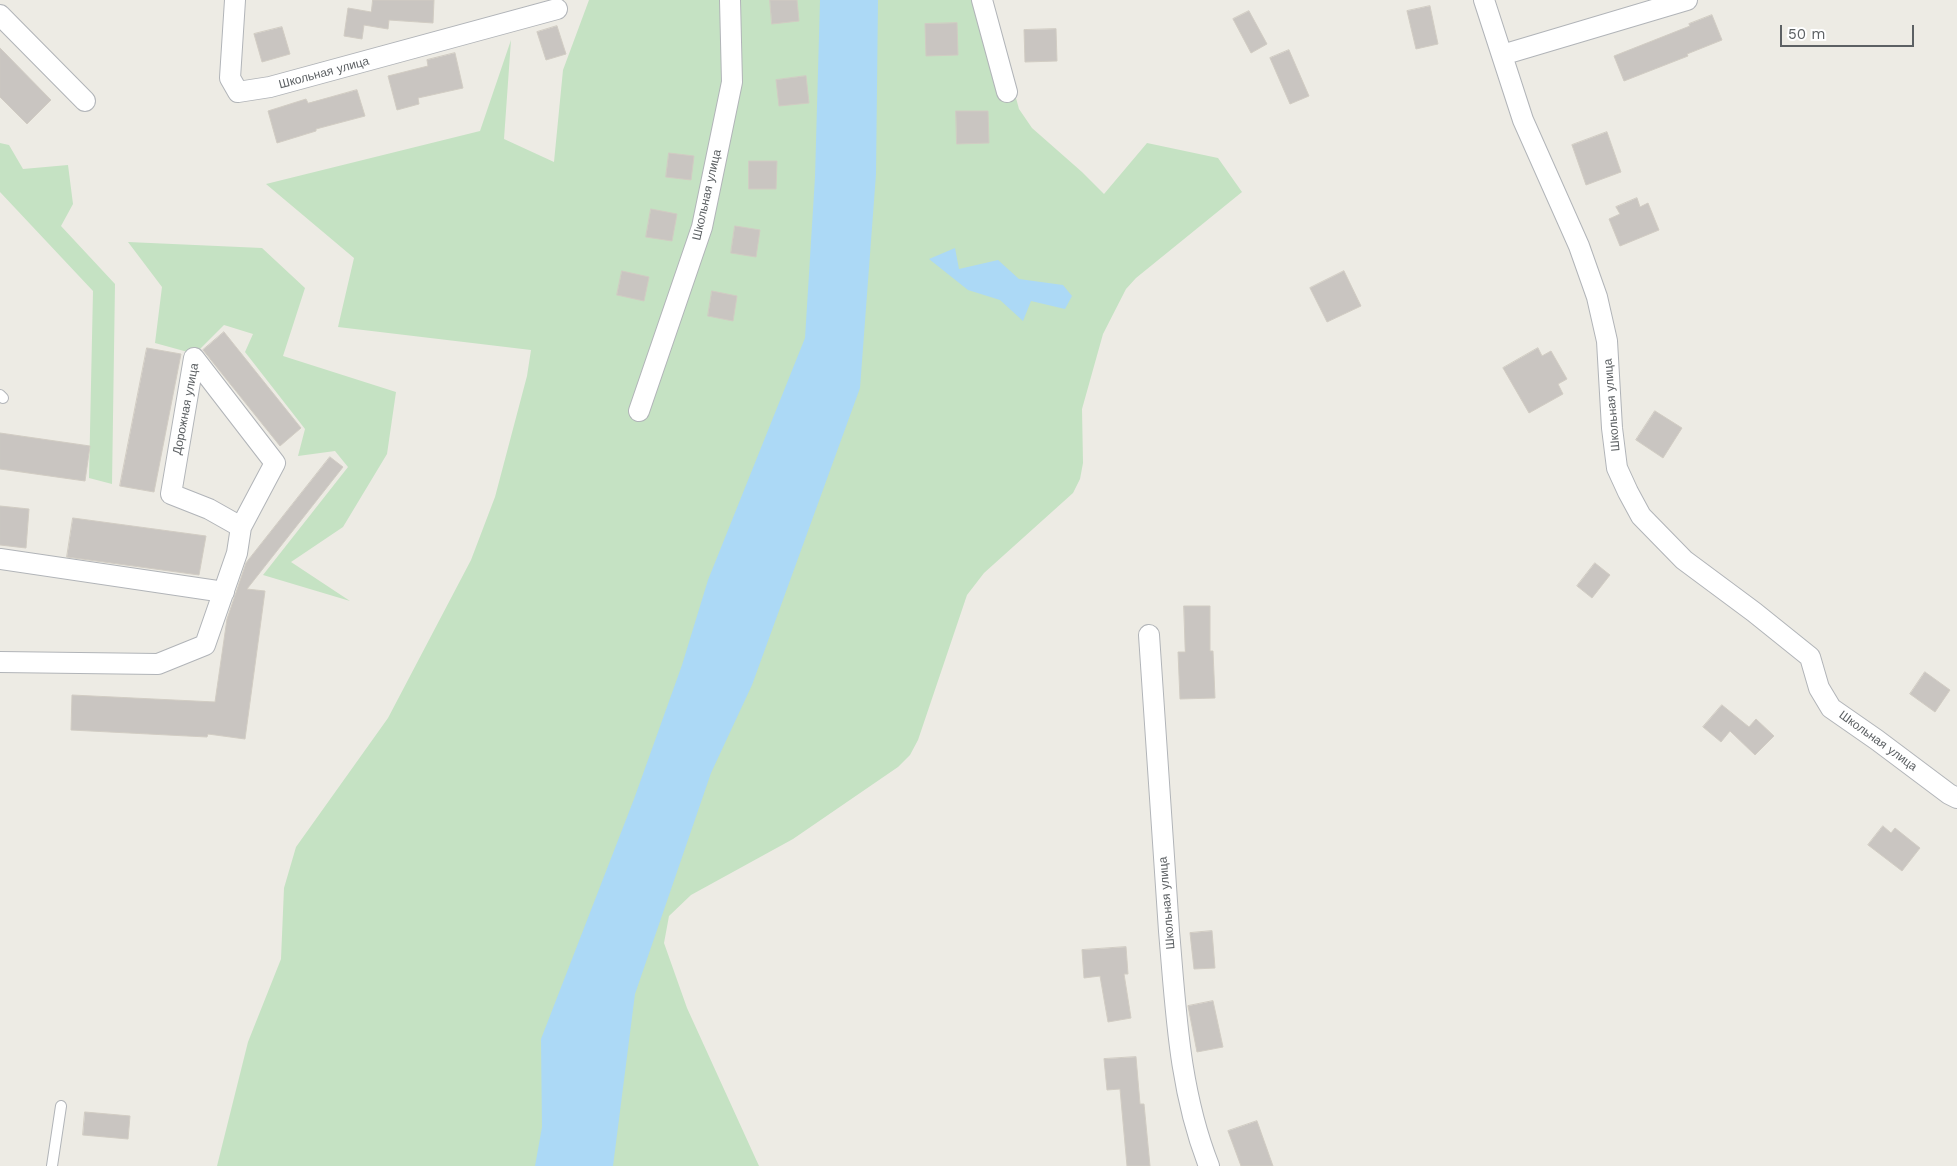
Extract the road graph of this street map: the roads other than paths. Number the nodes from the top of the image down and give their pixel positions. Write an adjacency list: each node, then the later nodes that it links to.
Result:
1 (235, 0): 6 (street, Школьная улица)
2 (730, 0): 11 (street, Школьная улица)
3 (982, 0): 9 (street)
4 (1484, 0): 8 (street, Школьная улица)
5 (1687, 0): 8 (street)
6 (558, 9)
7 (0, 15): 10 (street)
8 (1502, 56): 17 (street, Школьная улица)
9 (1007, 92)
10 (85, 101)
11 (639, 411)
12 (241, 528): 12 (street, Дорожная улица); 14 (street, Дорожная улица)
13 (0, 559): 14 (street)
14 (224, 592): 16 (street, Дорожная улица)
15 (1149, 635): 20 (street, Школьная улица)
16 (0, 662)
17 (1957, 798)
18 (60, 1106): 19 (lane)
19 (52, 1166)
20 (1209, 1166)

